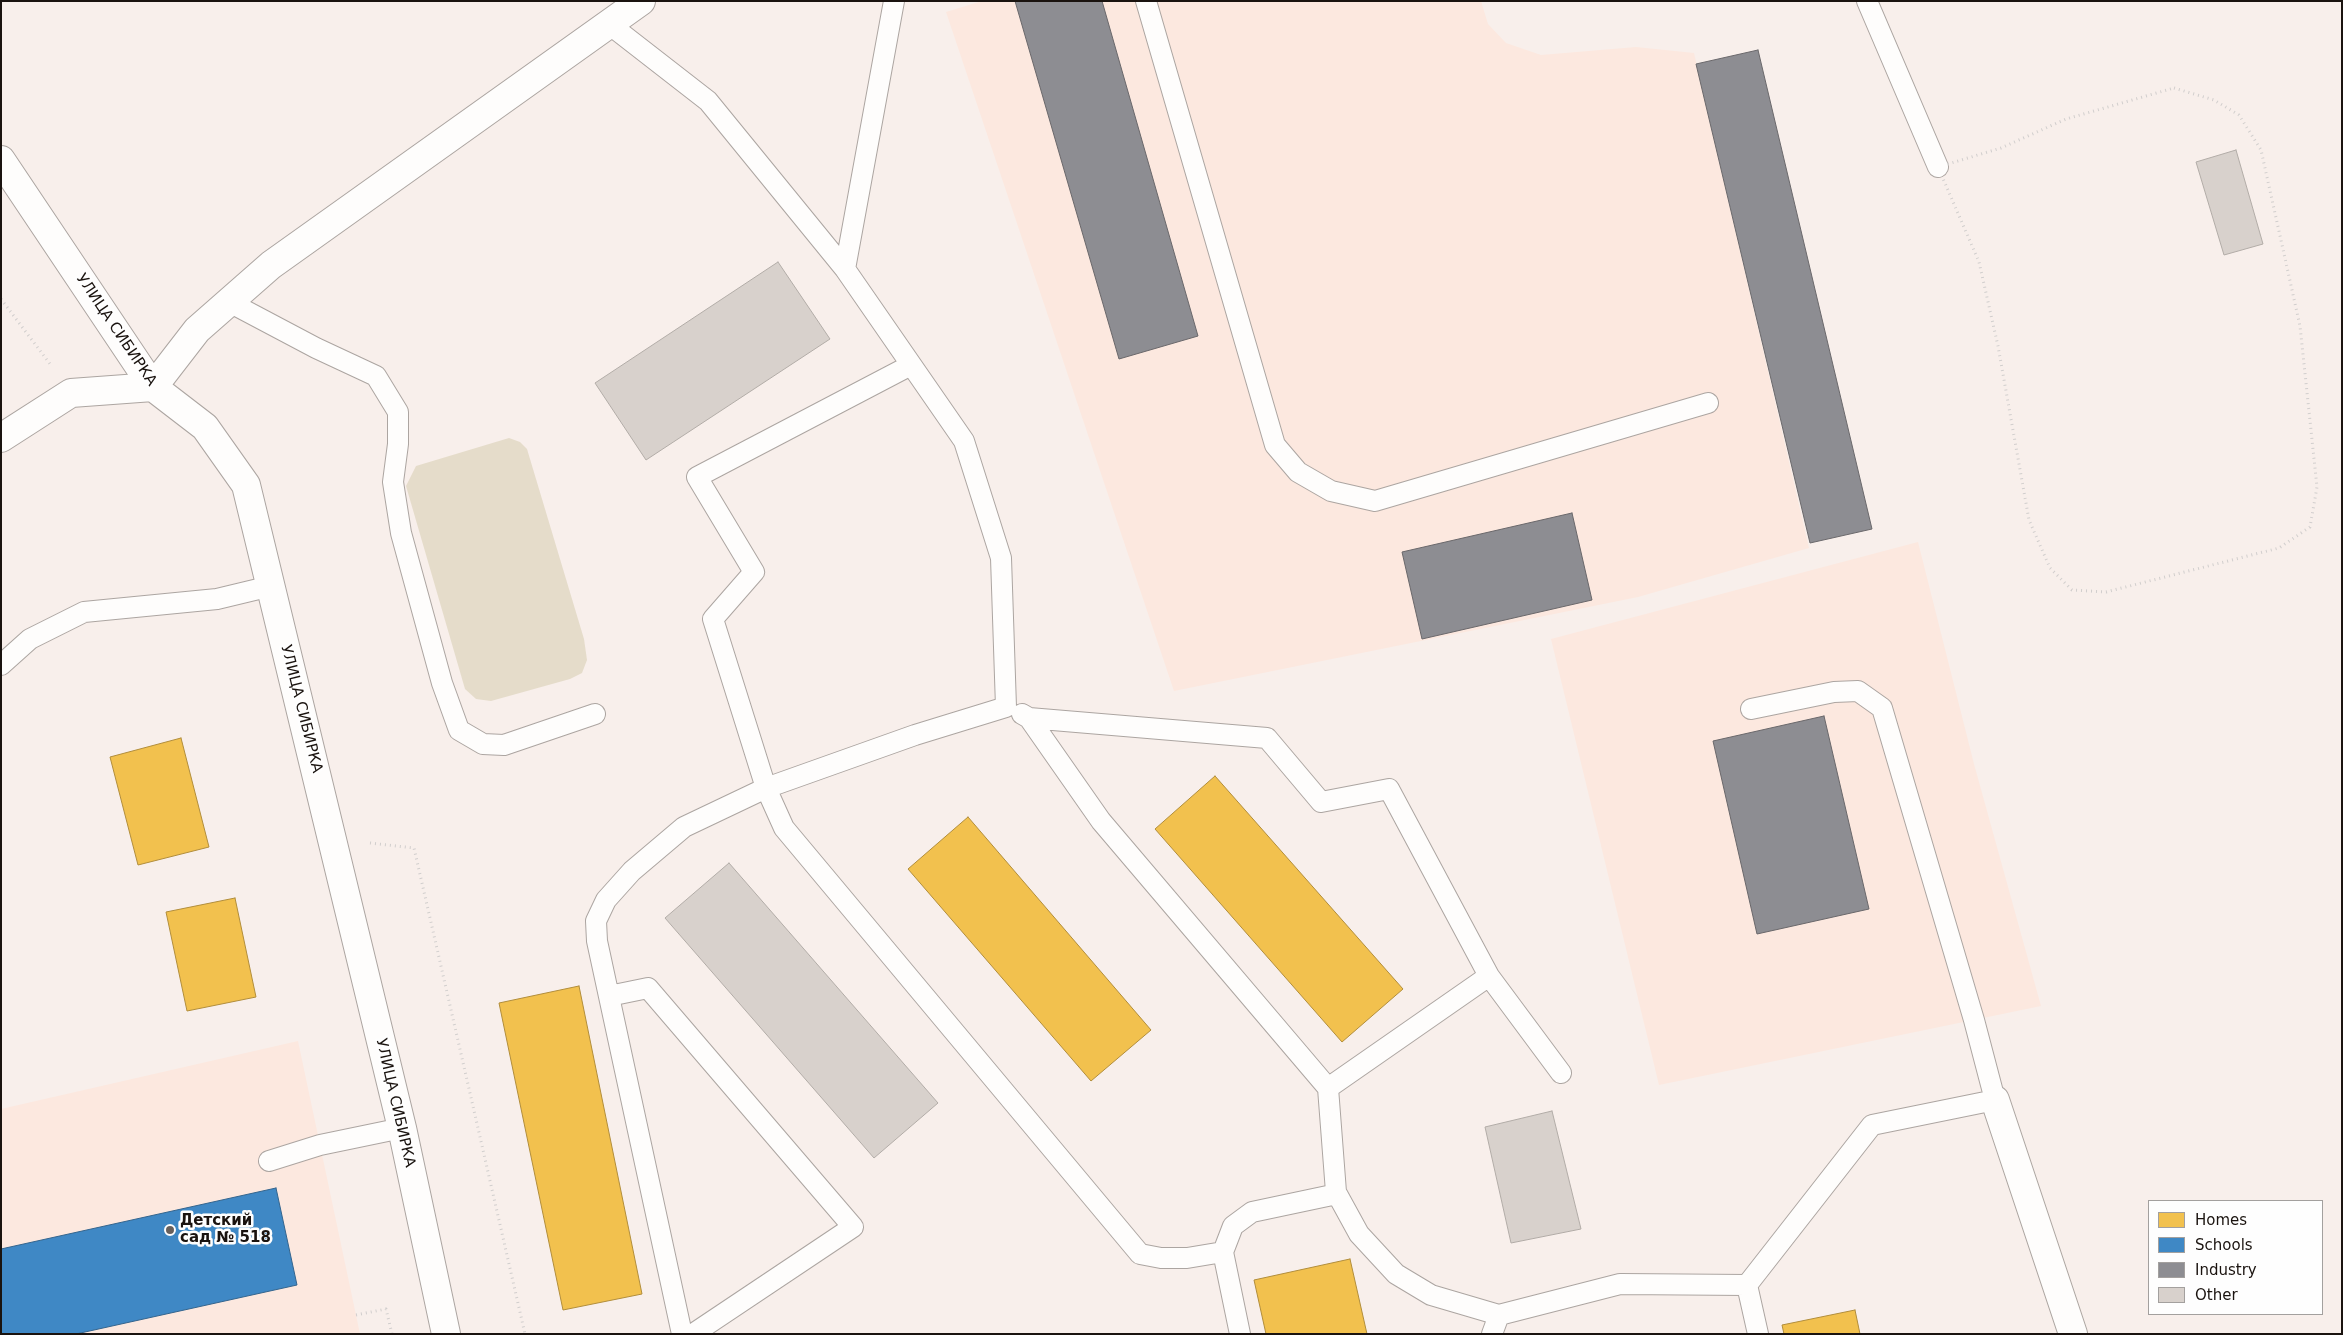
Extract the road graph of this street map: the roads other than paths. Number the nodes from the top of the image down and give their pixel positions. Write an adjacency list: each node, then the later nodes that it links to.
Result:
1 (641, 1): 5 (street)
2 (894, 1): 8 (lane)
3 (1146, 1): 12 (lane)
4 (1867, 1): 7 (lane)
5 (609, 24): 8 (lane); 9 (street)
6 (1, 160): 11 (street, УЛИЦА СИБИРКА)
7 (1938, 167)
8 (844, 269): 10 (lane)
9 (229, 302): 11 (street); 18 (lane)
10 (911, 365): 16 (lane); 20 (lane)
11 (153, 388): 13 (street); 14 (street, УЛИЦА СИБИРКА)
12 (1708, 403)
13 (1, 438)
14 (271, 586): 15 (lane); 26 (street, УЛИЦА СИБИРКА)
15 (1, 665)
16 (1006, 707): 19 (lane); 20 (lane)
17 (1751, 709): 25 (lane)
18 (595, 714)
19 (1029, 718): 21 (lane); 24 (lane)
20 (766, 788): 22 (lane); 29 (lane)
21 (1489, 976): 23 (lane); 24 (lane)
22 (610, 996): 33 (lane); 34 (lane)
23 (1561, 1073)
24 (1328, 1088): 28 (lane)
25 (1995, 1100): 30 (lane); 38 (street)
26 (402, 1128): 27 (lane); 32 (street, УЛИЦА СИБИРКА)
27 (269, 1161)
28 (1337, 1194): 29 (lane); 31 (lane)
29 (1223, 1252): 35 (lane)
30 (1747, 1285): 31 (lane); 37 (lane)
31 (1498, 1314): 36 (lane)
32 (446, 1334)
33 (682, 1334)
34 (693, 1334)
35 (1240, 1334)
36 (1492, 1334)
37 (1758, 1334)
38 (2073, 1334)

